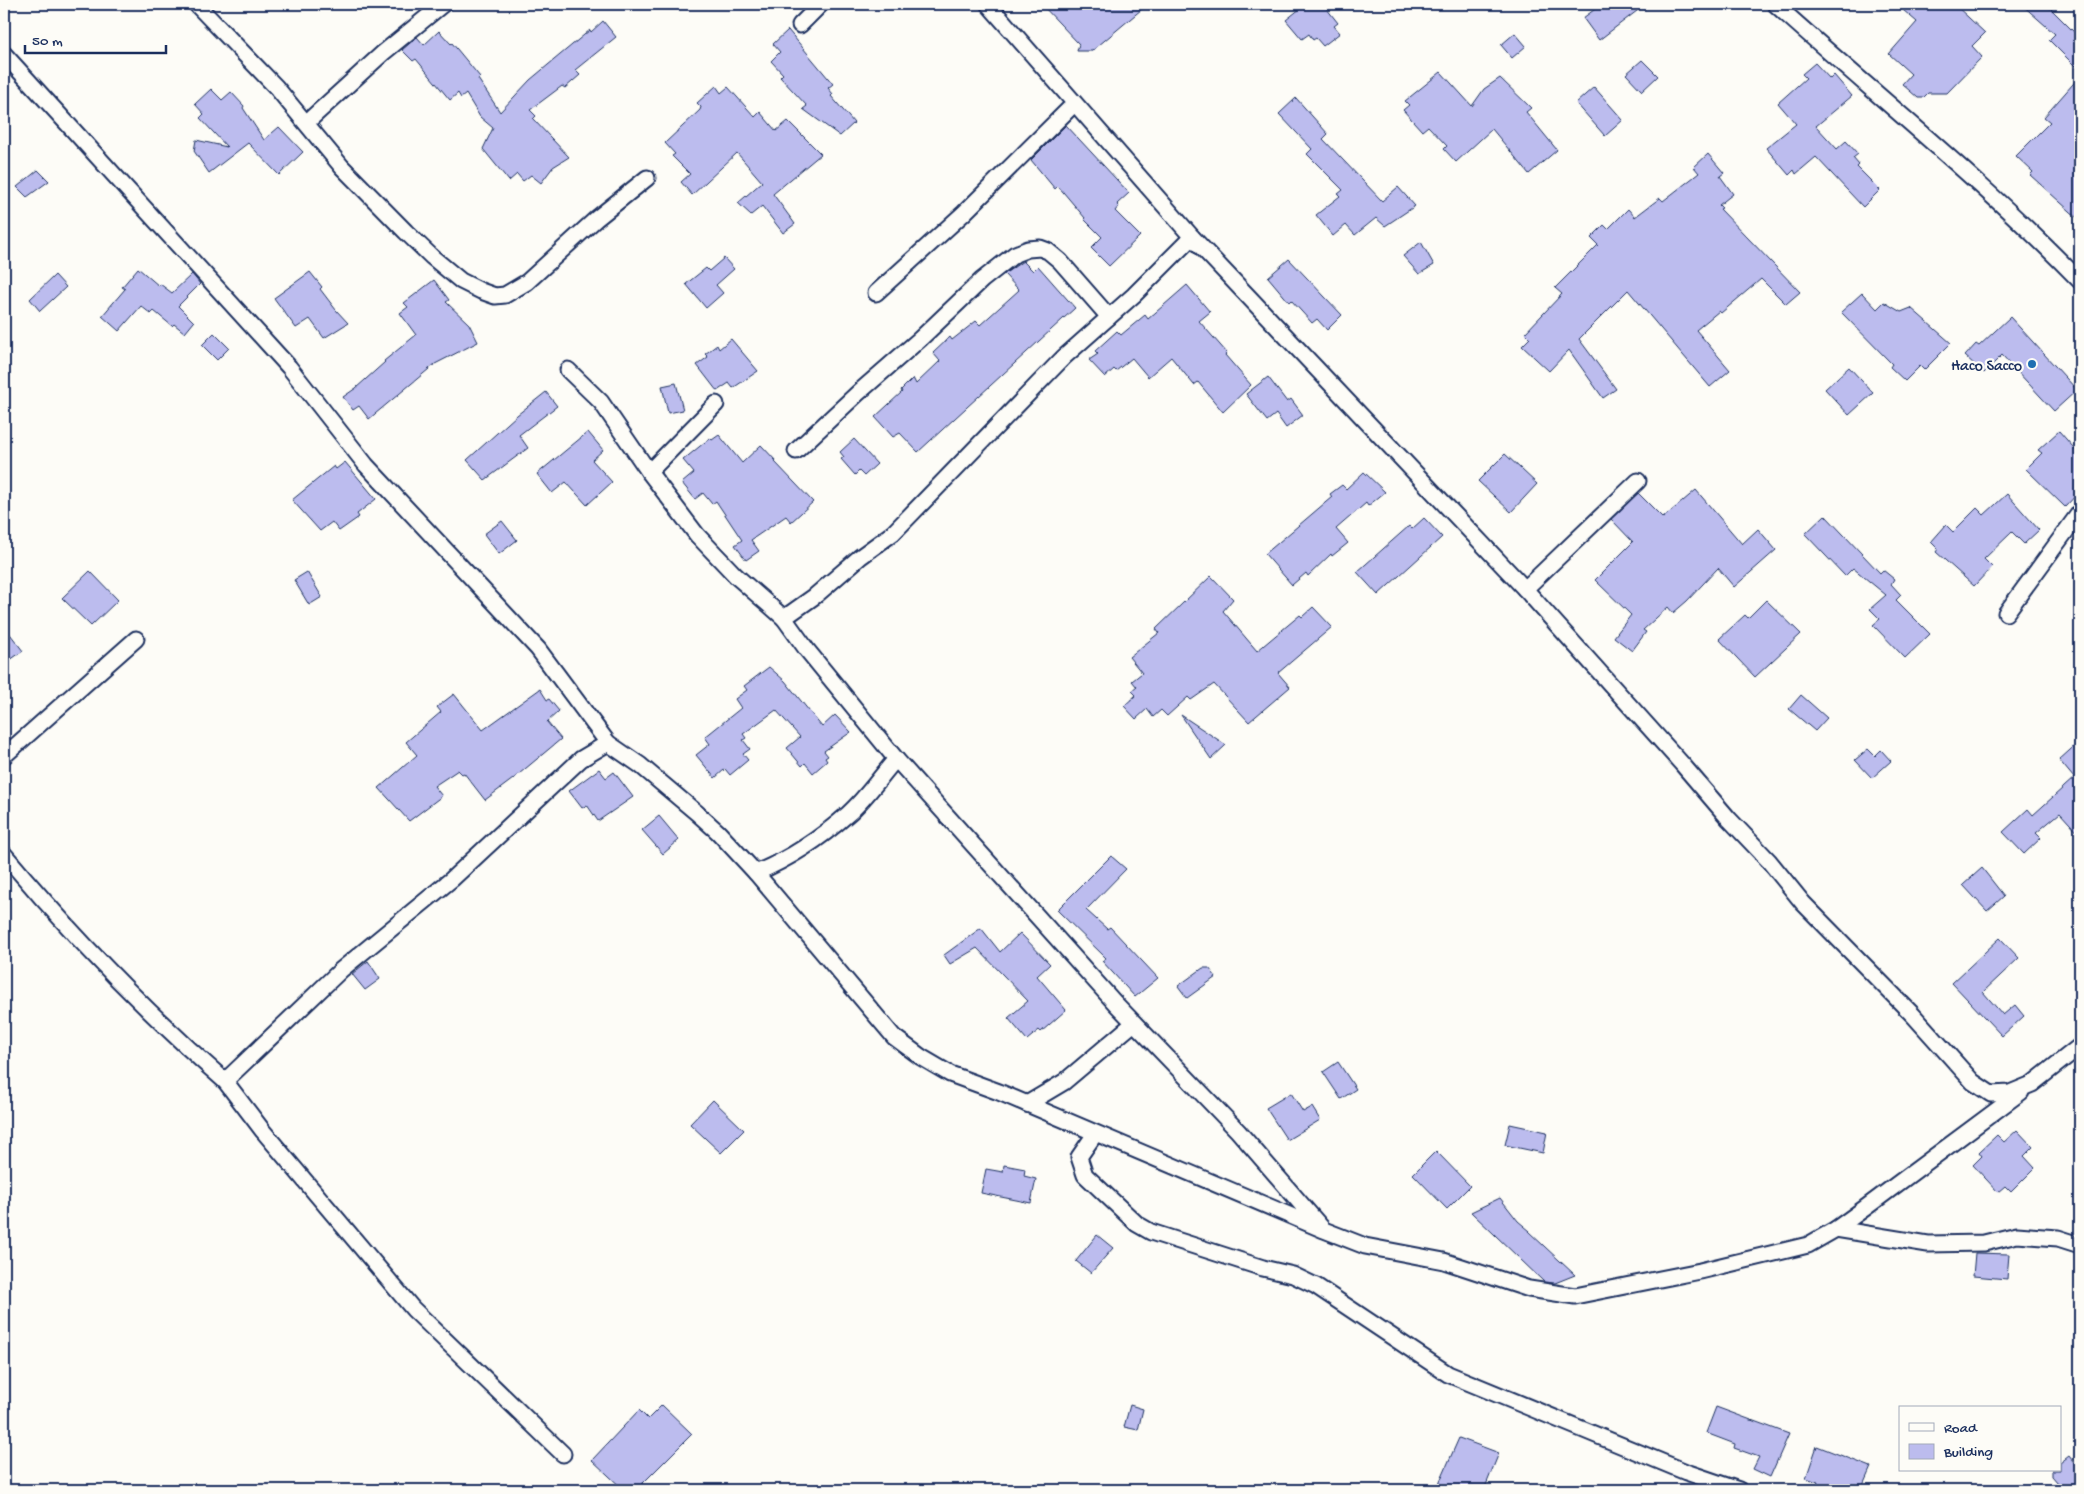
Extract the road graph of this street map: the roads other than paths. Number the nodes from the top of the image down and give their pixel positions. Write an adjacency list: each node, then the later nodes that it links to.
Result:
1 (196, 4): 9 (street)
2 (443, 4): 9 (street)
3 (821, 4): 6 (street)
4 (1775, 4): 12 (street)
5 (993, 5): 8 (street)
6 (800, 25)
7 (4, 54): 25 (street)
8 (1074, 104): 11 (street); 13 (street)
9 (306, 123): 10 (street)
10 (646, 178)
11 (1192, 236): 14 (street); 21 (street)
12 (2080, 281)
13 (876, 292)
14 (1109, 317): 17 (street); 23 (street)
15 (568, 370): 18 (street)
16 (716, 404): 18 (street)
17 (796, 451)
18 (649, 472): 23 (street)
19 (1638, 480): 21 (street)
20 (2080, 512): 22 (street)
21 (1525, 588): 33 (street)
22 (2006, 613)
23 (784, 618): 27 (street)
24 (136, 639): 26 (street)
25 (608, 743): 29 (street); 32 (street)
26 (4, 756)
27 (896, 759): 29 (street); 30 (street)
28 (4, 854): 32 (street)
29 (756, 873): 34 (street)
30 (1134, 1023): 34 (street); 37 (street)
31 (2080, 1046): 33 (street)
32 (225, 1081): 39 (street)
33 (2032, 1084): 36 (street)
34 (1027, 1104): 35 (street)
35 (1095, 1134): 37 (street); 40 (street)
36 (1836, 1229): 37 (street); 38 (street)
37 (1324, 1230)
38 (2080, 1245)
39 (562, 1454)
40 (1739, 1490)

